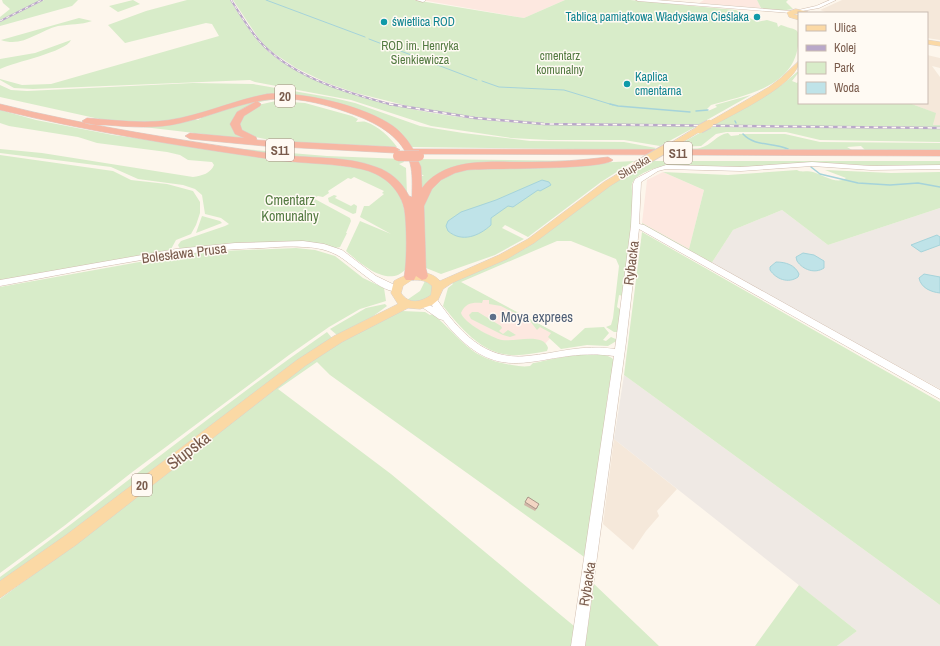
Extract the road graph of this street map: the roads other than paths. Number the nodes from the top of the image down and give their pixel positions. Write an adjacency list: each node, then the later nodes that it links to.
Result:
1 (638, 0): 3 (street)
2 (834, 0): 4 (street)
3 (647, 1): 7 (street)
4 (817, 7): 5 (street); 6 (street)
5 (805, 12)
6 (811, 12)
7 (795, 16)
8 (928, 42): 9 (main road)
9 (940, 44)
10 (798, 65): 20 (main road, Słupska, bridge)
11 (0, 101): 13 (highway, S11)
12 (0, 107): 14 (highway, S11)
13 (87, 121): 15 (highway, S11); 22 (highway, 20)
14 (163, 139): 16 (highway, S11); 22 (highway, 20)
15 (296, 145): 16 (highway, S11); 22 (highway)
16 (396, 153): 18 (highway, S11, bridge)
17 (940, 153): 18 (highway, S11)
18 (418, 154): 20 (highway, S11)
19 (940, 158): 20 (highway, S11)
20 (636, 162): 22 (highway); 26 (main road, Słupska)
21 (940, 167): 23 (street)
22 (414, 209): 24 (highway, 20); 27 (highway, 20)
23 (635, 226): 29 (street, Rybacka); 30 (street, Rybacka)
24 (422, 276): 26 (main road, 20); 27 (main road, 20)
25 (0, 283): 27 (street, Bolesława Prusa)
26 (436, 284): 28 (main road)
27 (402, 290): 28 (main road); 31 (main road, Słupska / 20)
28 (428, 302): 29 (street)
29 (619, 353): 32 (street, Rybacka)
30 (940, 395)
31 (0, 590)
32 (578, 646)

